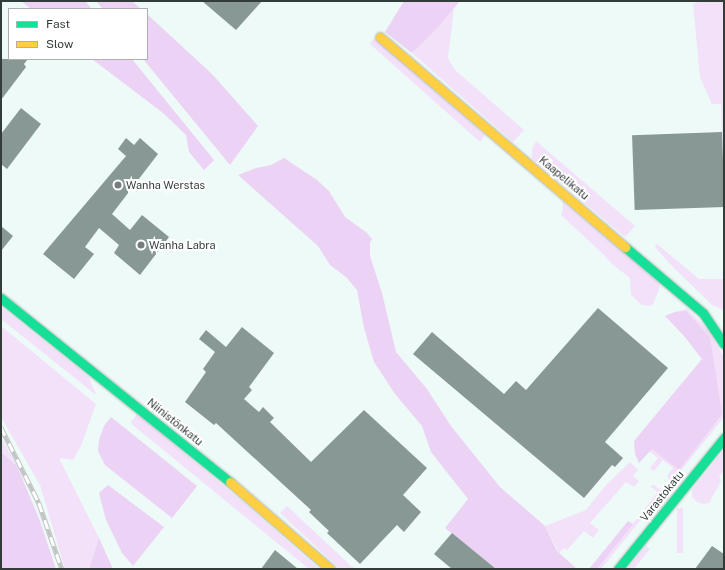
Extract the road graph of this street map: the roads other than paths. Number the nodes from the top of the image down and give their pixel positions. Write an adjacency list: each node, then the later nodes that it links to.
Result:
1 (380, 37): 3 (street, Kaapelikatu)
2 (1, 298): 5 (street, Niinistönkatu)
3 (724, 344)
4 (724, 438): 6 (street, Varastokatu)
5 (330, 569)
6 (618, 569)

